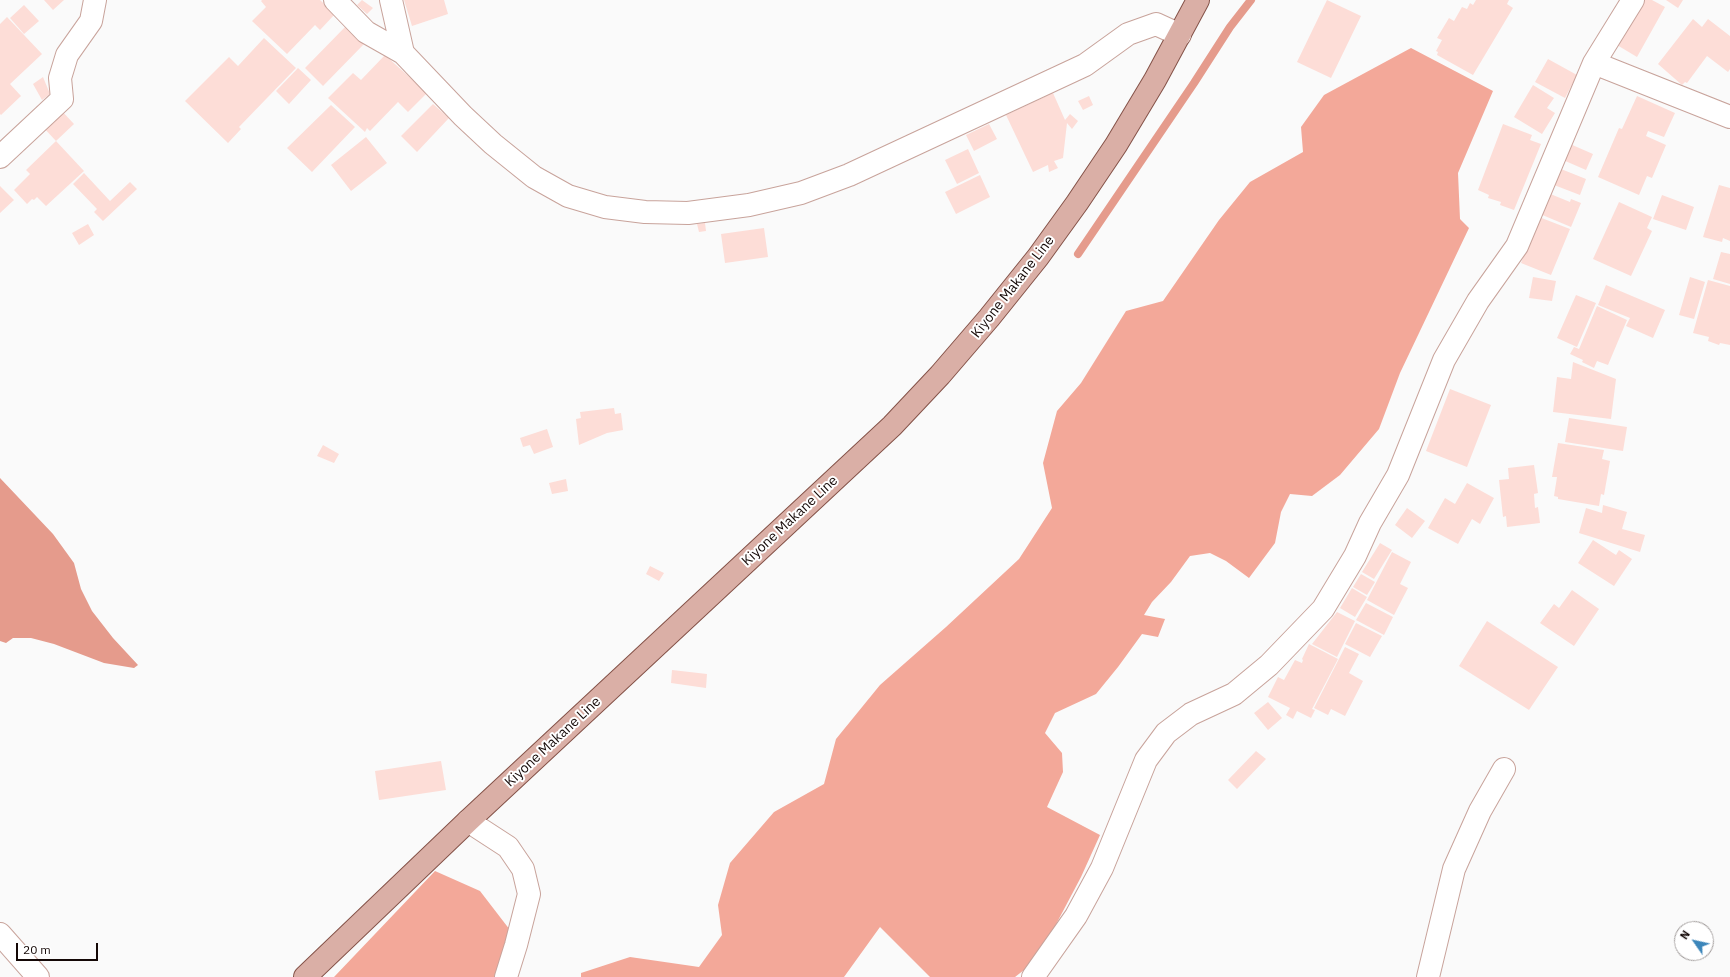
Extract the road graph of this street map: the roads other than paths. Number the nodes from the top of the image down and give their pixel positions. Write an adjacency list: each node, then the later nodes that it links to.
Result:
1 (95, 0): 10 (street)
2 (335, 0): 7 (street)
3 (391, 0): 7 (street)
4 (1198, 0): 6 (main road, Kiyone Makane Line)
5 (1634, 0): 8 (street)
6 (1180, 35): 7 (street); 12 (main road, Kiyone Makane Line)
7 (403, 53)
8 (1594, 63): 9 (street); 17 (street)
9 (1730, 117)
10 (0, 157)
11 (1504, 769): 18 (street)
12 (468, 821): 15 (main road, Kiyone Makane Line); 16 (street)
13 (0, 934): 14 (street)
14 (38, 977)
15 (305, 977)
16 (506, 977)
17 (1033, 977)
18 (1428, 977)

